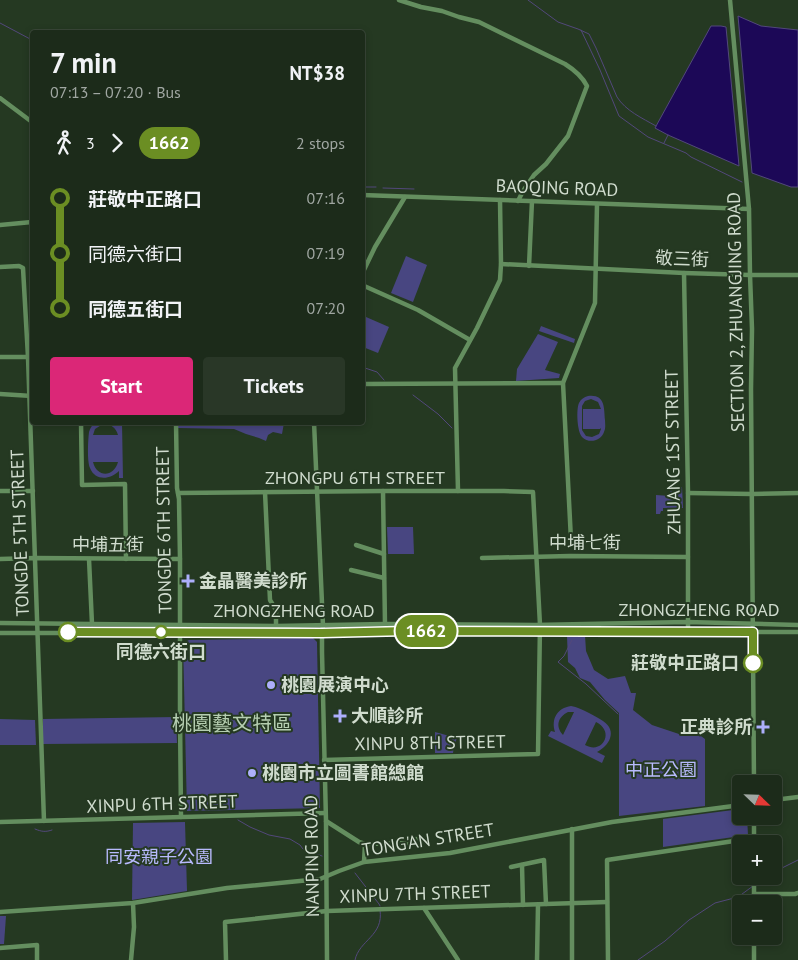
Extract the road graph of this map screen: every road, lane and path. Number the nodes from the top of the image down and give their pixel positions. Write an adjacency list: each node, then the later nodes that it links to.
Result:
1 (399, 0): 8 (street)
2 (730, 0): 11 (street, SECTION 2, ZHUANGJING ROAD)
3 (0, 98): 4 (street)
4 (30, 120)
5 (365, 195): 6 (street, BAOQING ROAD)
6 (405, 197): 7 (street, BAOQING ROAD); 17 (street)
7 (500, 200): 8 (street, BAOQING ROAD); 14 (street)
8 (518, 201): 9 (street, BAOQING ROAD)
9 (532, 201): 10 (street, BAOQING ROAD); 15 (street)
10 (597, 204): 11 (street, BAOQING ROAD); 18 (street)
11 (750, 209): 20 (street, SECTION 2, ZHUANGJING ROAD)
12 (30, 222): 13 (street)
13 (0, 225)
14 (501, 264): 15 (street, 敬三街); 23 (street)
15 (529, 266): 18 (street, 敬三街)
16 (0, 267): 25 (street, TONGDE 5TH STREET)
17 (365, 268)
18 (595, 268): 19 (street, 敬三街); 27 (street)
19 (684, 273): 20 (street, 敬三街); 42 (street, ZHUANG 1ST STREET)
20 (750, 275): 21 (street, 敬三街); 44 (street, SECTION 2, ZHUANGJING ROAD)
21 (798, 275)
22 (365, 286): 23 (street)
23 (470, 340): 26 (street)
24 (0, 356): 25 (street)
25 (30, 357)
26 (455, 383): 27 (street); 28 (street); 38 (street)
27 (563, 383): 45 (street)
28 (365, 384)
29 (0, 394): 30 (street)
30 (30, 396)
31 (32, 425): 36 (street, TONGDE 5TH STREET)
32 (82, 425): 54 (street)
33 (176, 425): 41 (street, TONGDE 6TH STREET)
34 (314, 425): 40 (street, NANPING ROAD)
35 (0, 491): 36 (street)
36 (33, 491): 50 (street, TONGDE 5TH STREET)
37 (383, 491): 38 (street, ZHONGPU 6TH STREET); 40 (street, ZHONGPU 6TH STREET); 47 (street)
38 (458, 491): 48 (street, ZHONGPU 6TH STREET)
39 (265, 492): 40 (street, ZHONGPU 6TH STREET); 41 (street, ZHONGPU 6TH STREET); 67 (street)
40 (317, 492): 68 (street, NANPING ROAD)
41 (178, 493): 55 (street, TONGDE 6TH STREET)
42 (688, 493): 44 (street); 49 (street, ZHUANG 1ST STREET)
43 (798, 493): 44 (street)
44 (752, 494): 64 (street, SECTION 2, ZHUANGJING ROAD)
45 (571, 540)
46 (356, 545): 47 (street)
47 (384, 554): 57 (street)
48 (536, 556): 49 (street, 中埔七街); 51 (street, 中埔七街); 63 (street)
49 (688, 557): 58 (street, ZHUANG 1ST STREET)
50 (35, 558): 52 (street, 中埔五街); 53 (street, 中埔五街); 60 (street, TONGDE 5TH STREET)
51 (482, 558)
52 (0, 559)
53 (89, 559): 54 (street, 中埔五街); 61 (street)
54 (126, 559): 55 (street, 中埔五街)
55 (180, 559): 65 (street, TONGDE 6TH STREET)
56 (351, 570): 57 (street)
57 (384, 578): 62 (street)
58 (687, 622): 63 (street, ZHONGZHENG ROAD); 64 (street, ZHONGZHENG ROAD); 72 (street, ZHUANG 1ST STREET)
59 (0, 624): 60 (street, ZHONGZHENG ROAD)
60 (37, 624): 61 (street, ZHONGZHENG ROAD); 76 (street, TONGDE 5TH STREET)
61 (92, 624): 65 (street, ZHONGZHENG ROAD)
62 (385, 624): 63 (street, ZHONGZHENG ROAD); 68 (street, ZHONGZHENG ROAD); 70 (street)
63 (540, 624): 71 (street)
64 (753, 624): 66 (street, ZHONGZHENG ROAD); 73 (street, SECTION 2, ZHUANGJING ROAD)
65 (181, 625): 67 (street, ZHONGZHENG ROAD); 69 (street, TONGDE 6TH STREET)
66 (798, 625)
67 (276, 626): 68 (street, ZHONGZHENG ROAD)
68 (324, 626): 77 (street, NANPING ROAD)
69 (180, 632): 76 (street, ZHONGZHENG ROAD); 77 (street, ZHONGZHENG ROAD); 84 (street, TONGDE 6TH STREET)
70 (385, 632): 71 (street, ZHONGZHENG ROAD); 77 (street, ZHONGZHENG ROAD)
71 (539, 632): 72 (street, ZHONGZHENG ROAD); 78 (street, XINPU 8TH STREET)
72 (688, 632): 73 (street, ZHONGZHENG ROAD)
73 (753, 632): 74 (street, ZHONGZHENG ROAD); 79 (street, SECTION 2, ZHUANGJING ROAD)
74 (798, 632)
75 (0, 633): 76 (street, ZHONGZHENG ROAD)
76 (38, 633): 85 (street, TONGDE 5TH STREET)
77 (322, 633): 78 (street, NANPING ROAD)
78 (324, 760): 83 (street, NANPING ROAD)
79 (754, 775)
80 (798, 797): 81 (street)
81 (782, 799)
82 (732, 806): 88 (street, TONG'AN STREET)
83 (325, 813): 84 (street, XINPU 6TH STREET); 86 (street, NANPING ROAD)
84 (181, 817): 85 (street, XINPU 6TH STREET)
85 (44, 820): 87 (street, XINPU 6TH STREET)
86 (326, 821): 91 (street); 95 (street, NANPING ROAD)
87 (0, 822)
88 (572, 829): 92 (street, TONG'AN STREET); 102 (street)
89 (416, 839): 91 (street)
90 (732, 841): 99 (street)
91 (365, 844): 92 (street)
92 (364, 862): 95 (street, TONG'AN STREET)
93 (522, 865): 94 (street); 101 (street); 103 (street)
94 (511, 867)
95 (326, 877): 100 (street, TONG'AN STREET); 106 (street, NANPING ROAD)
96 (754, 885): 97 (street)
97 (754, 893): 98 (street)
98 (798, 893)
99 (607, 902): 102 (street, XINPU 7TH STREET); 117 (street)
100 (133, 903): 107 (street, TONG'AN STREET); 111 (street)
101 (546, 904): 102 (street, XINPU 7TH STREET); 104 (street, XINPU 7TH STREET)
102 (572, 904): 116 (street)
103 (523, 905): 104 (street, XINPU 7TH STREET); 105 (street, XINPU 7TH STREET)
104 (538, 905): 115 (street)
105 (424, 908): 106 (street, XINPU 7TH STREET); 114 (street)
106 (327, 911): 112 (street, XINPU 7TH STREET); 113 (street, NANPING ROAD)
107 (0, 912)
108 (754, 945): 118 (street)
109 (0, 948): 110 (street)
110 (37, 960)
111 (131, 960)
112 (226, 960)
113 (327, 960)
114 (458, 960)
115 (537, 960)
116 (572, 960)
117 (608, 960)
118 (754, 960)

